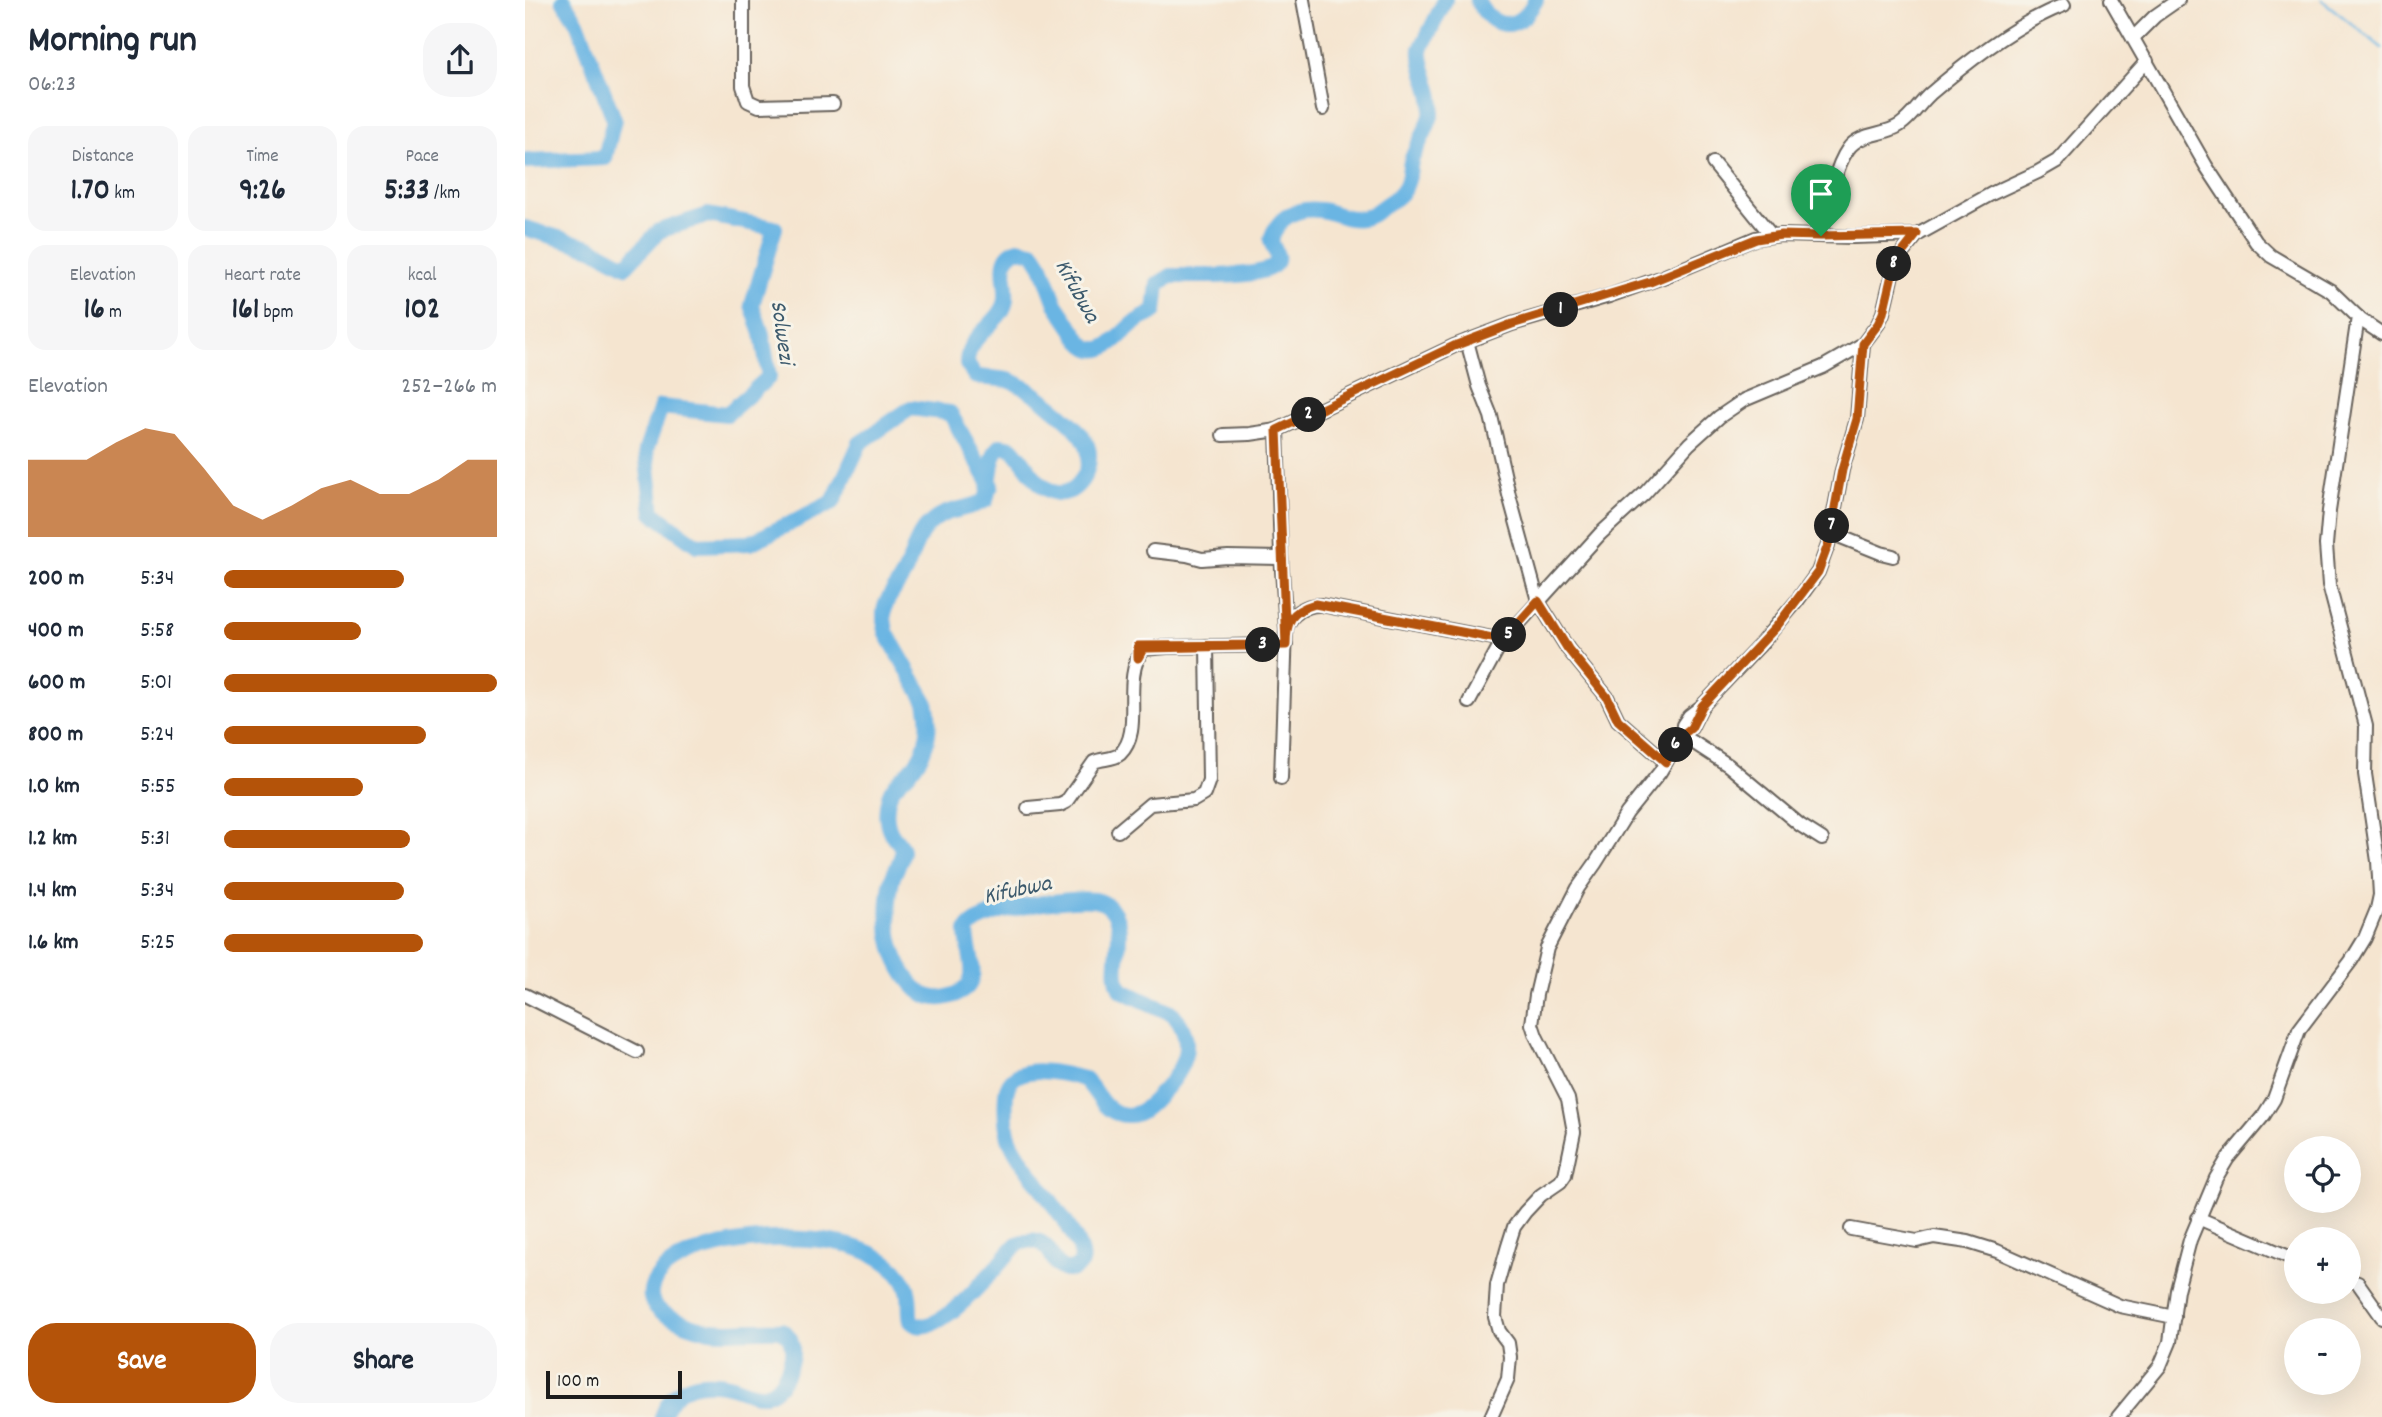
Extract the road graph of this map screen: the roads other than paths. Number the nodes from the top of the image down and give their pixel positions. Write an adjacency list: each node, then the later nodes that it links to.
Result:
1 (743, 0): 8 (street)
2 (1303, 0): 9 (street)
3 (2111, 0): 6 (street)
4 (2178, 0): 6 (street)
5 (2064, 5): 13 (street)
6 (2133, 38): 7 (street)
7 (2147, 61): 11 (street); 14 (street)
8 (834, 104)
9 (1323, 109)
10 (1713, 163): 12 (street)
11 (1917, 234): 13 (street); 17 (street)
12 (1772, 236): 13 (street); 16 (street)
13 (1821, 236)
14 (2358, 317): 15 (street); 36 (street)
15 (2382, 334)
16 (1467, 341): 18 (street); 24 (street)
17 (1863, 344): 20 (street); 24 (street)
18 (1277, 430): 19 (street); 23 (street)
19 (1223, 435)
20 (1831, 533): 22 (street); 30 (street)
21 (1153, 551): 23 (street)
22 (1893, 556)
23 (1281, 558): 25 (street)
24 (1538, 601): 26 (street); 31 (street)
25 (1286, 629): 26 (street); 27 (street)
26 (1503, 640): 29 (street)
27 (1286, 645): 28 (street); 32 (street)
28 (1207, 646): 33 (street); 34 (street)
29 (1469, 702)
30 (1682, 735): 31 (street); 35 (street)
31 (1666, 762): 45 (street)
32 (1281, 778)
33 (1028, 808)
34 (1118, 831)
35 (1822, 839)
36 (2380, 904): 39 (street)
37 (525, 995): 38 (street)
38 (637, 1052)
39 (2199, 1218): 41 (street); 43 (street)
40 (1851, 1229): 43 (street)
41 (2284, 1256)
42 (2361, 1287): 44 (street)
43 (2174, 1317): 46 (street)
44 (2382, 1317)
45 (1491, 1417)
46 (2118, 1417)

